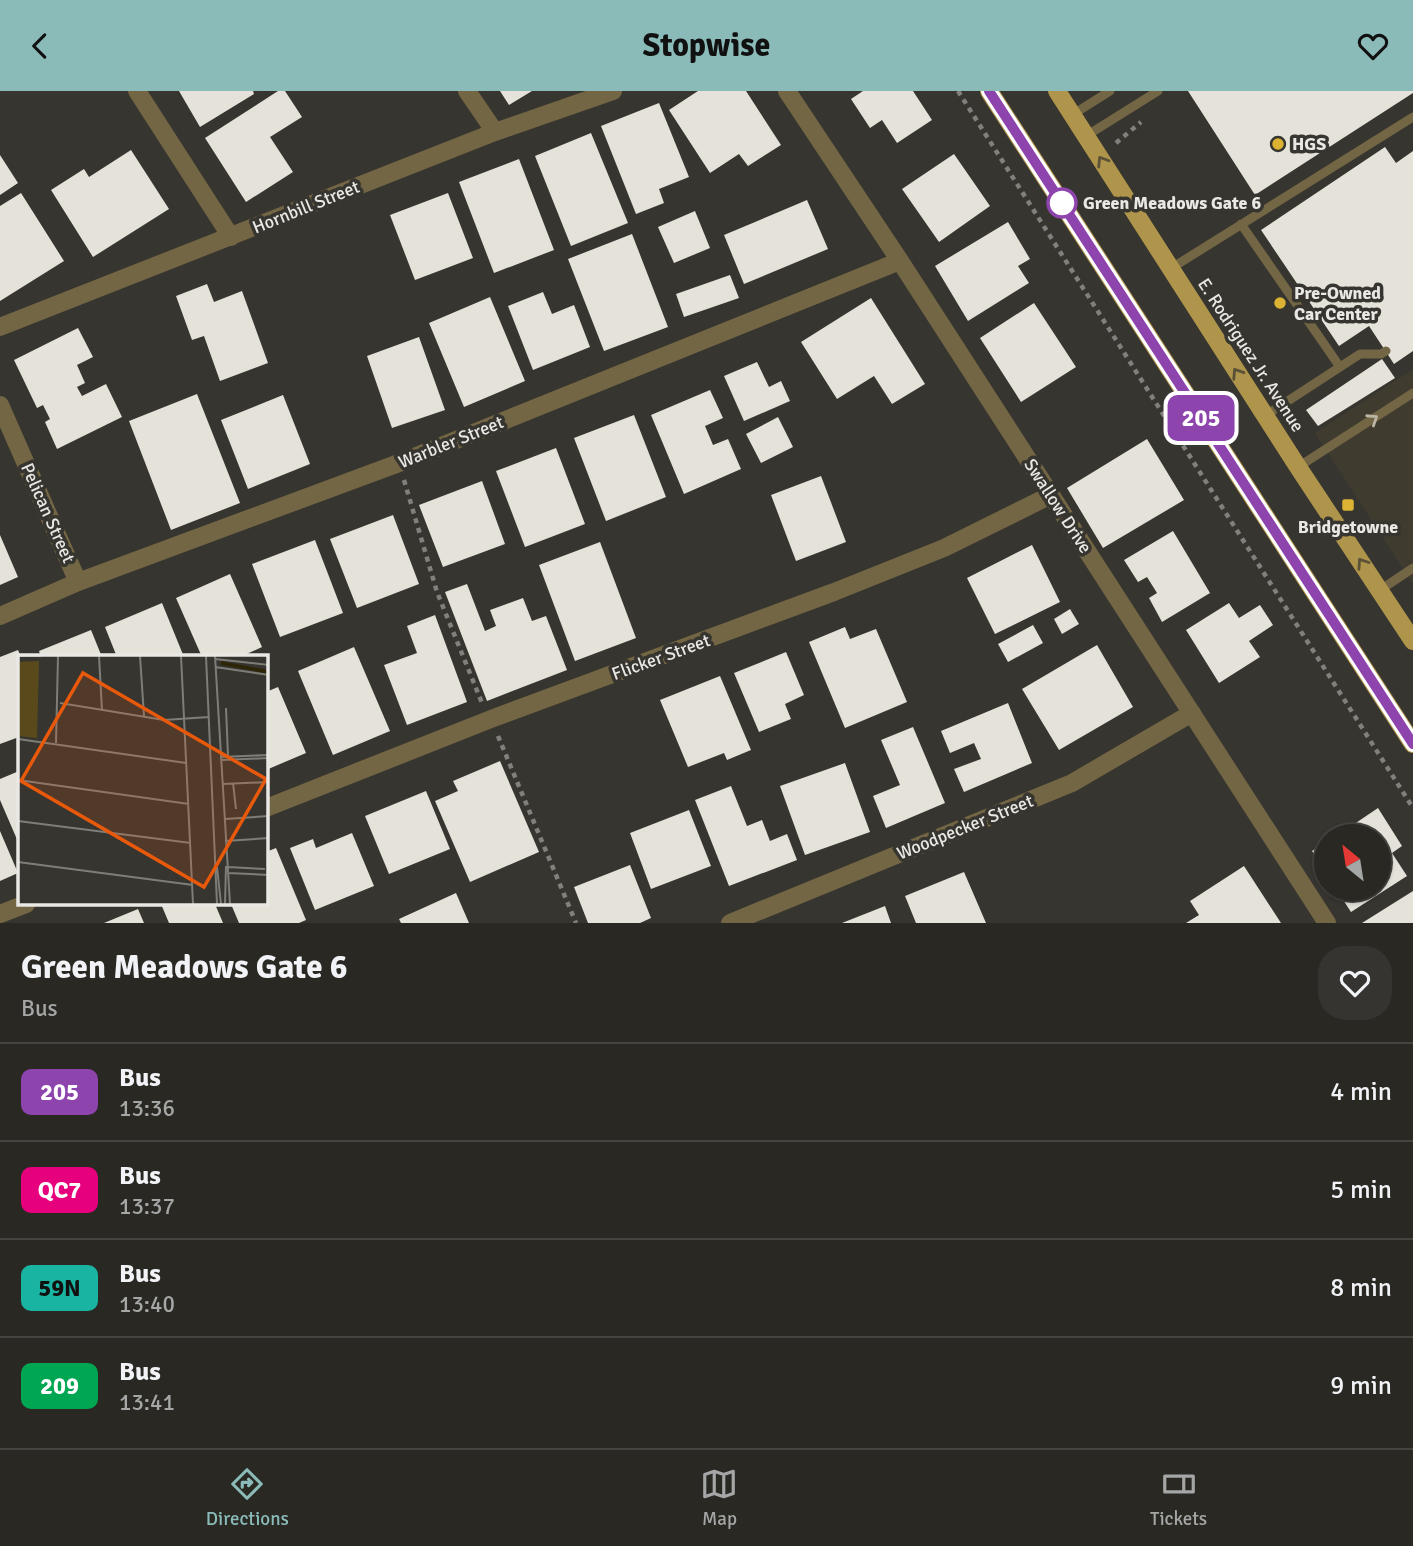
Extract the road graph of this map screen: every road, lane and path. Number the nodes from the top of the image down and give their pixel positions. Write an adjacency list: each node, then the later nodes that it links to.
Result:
1 (137, 91): 17 (street)
2 (467, 91): 13 (street)
3 (613, 91): 13 (street, Hornbill Street)
4 (787, 91): 18 (street, Swallow Drive)
5 (958, 91): 38 (path)
6 (989, 91): 36 (main road)
7 (1057, 91): 10 (main road, E. Rodriguez Jr. Avenue)
8 (1110, 91): 10 (lane)
9 (1158, 91): 14 (lane)
10 (1072, 115): 14 (main road, E. Rodriguez Jr. Avenue)
11 (1413, 117): 16 (lane)
12 (1141, 122): 15 (path)
13 (495, 132): 17 (street, Hornbill Street)
14 (1086, 136): 19 (main road, E. Rodriguez Jr. Avenue, one-way to 14)
15 (1116, 143)
16 (1241, 224): 19 (lane); 22 (lane)
17 (231, 237): 20 (street, Hornbill Street)
18 (900, 261): 26 (street, Warbler Street); 28 (street, Swallow Drive)
19 (1170, 269): 25 (main road, E. Rodriguez Jr. Avenue, one-way to 19)
20 (0, 327)
21 (1386, 351): 22 (lane)
22 (1340, 367): 25 (lane)
23 (1413, 393): 27 (lane, one-way to 23)
24 (0, 405): 30 (street, Pelican Street)
25 (1265, 416): 27 (main road, E. Rodriguez Jr. Avenue)
26 (399, 463): 30 (street, Warbler Street); 35 (path)
27 (1298, 467): 31 (main road, E. Rodriguez Jr. Avenue, one-way to 27)
28 (1051, 495): 34 (street, Swallow Drive); 35 (street, Flicker Street)
29 (1413, 568): 31 (lane)
30 (78, 582): 32 (street, Warbler Street)
31 (1380, 590): 33 (main road, E. Rodriguez Jr. Avenue)
32 (0, 615)
33 (1413, 641)
34 (1192, 713): 42 (street, Woodpecker Street); 43 (street, Swallow Drive)
35 (491, 719): 37 (street, Flicker Street); 41 (path)
36 (1413, 744)
37 (268, 808)
38 (1413, 808)
39 (23, 905): 40 (street)
40 (0, 914)
41 (576, 923)
42 (730, 923)
43 (1327, 923)

